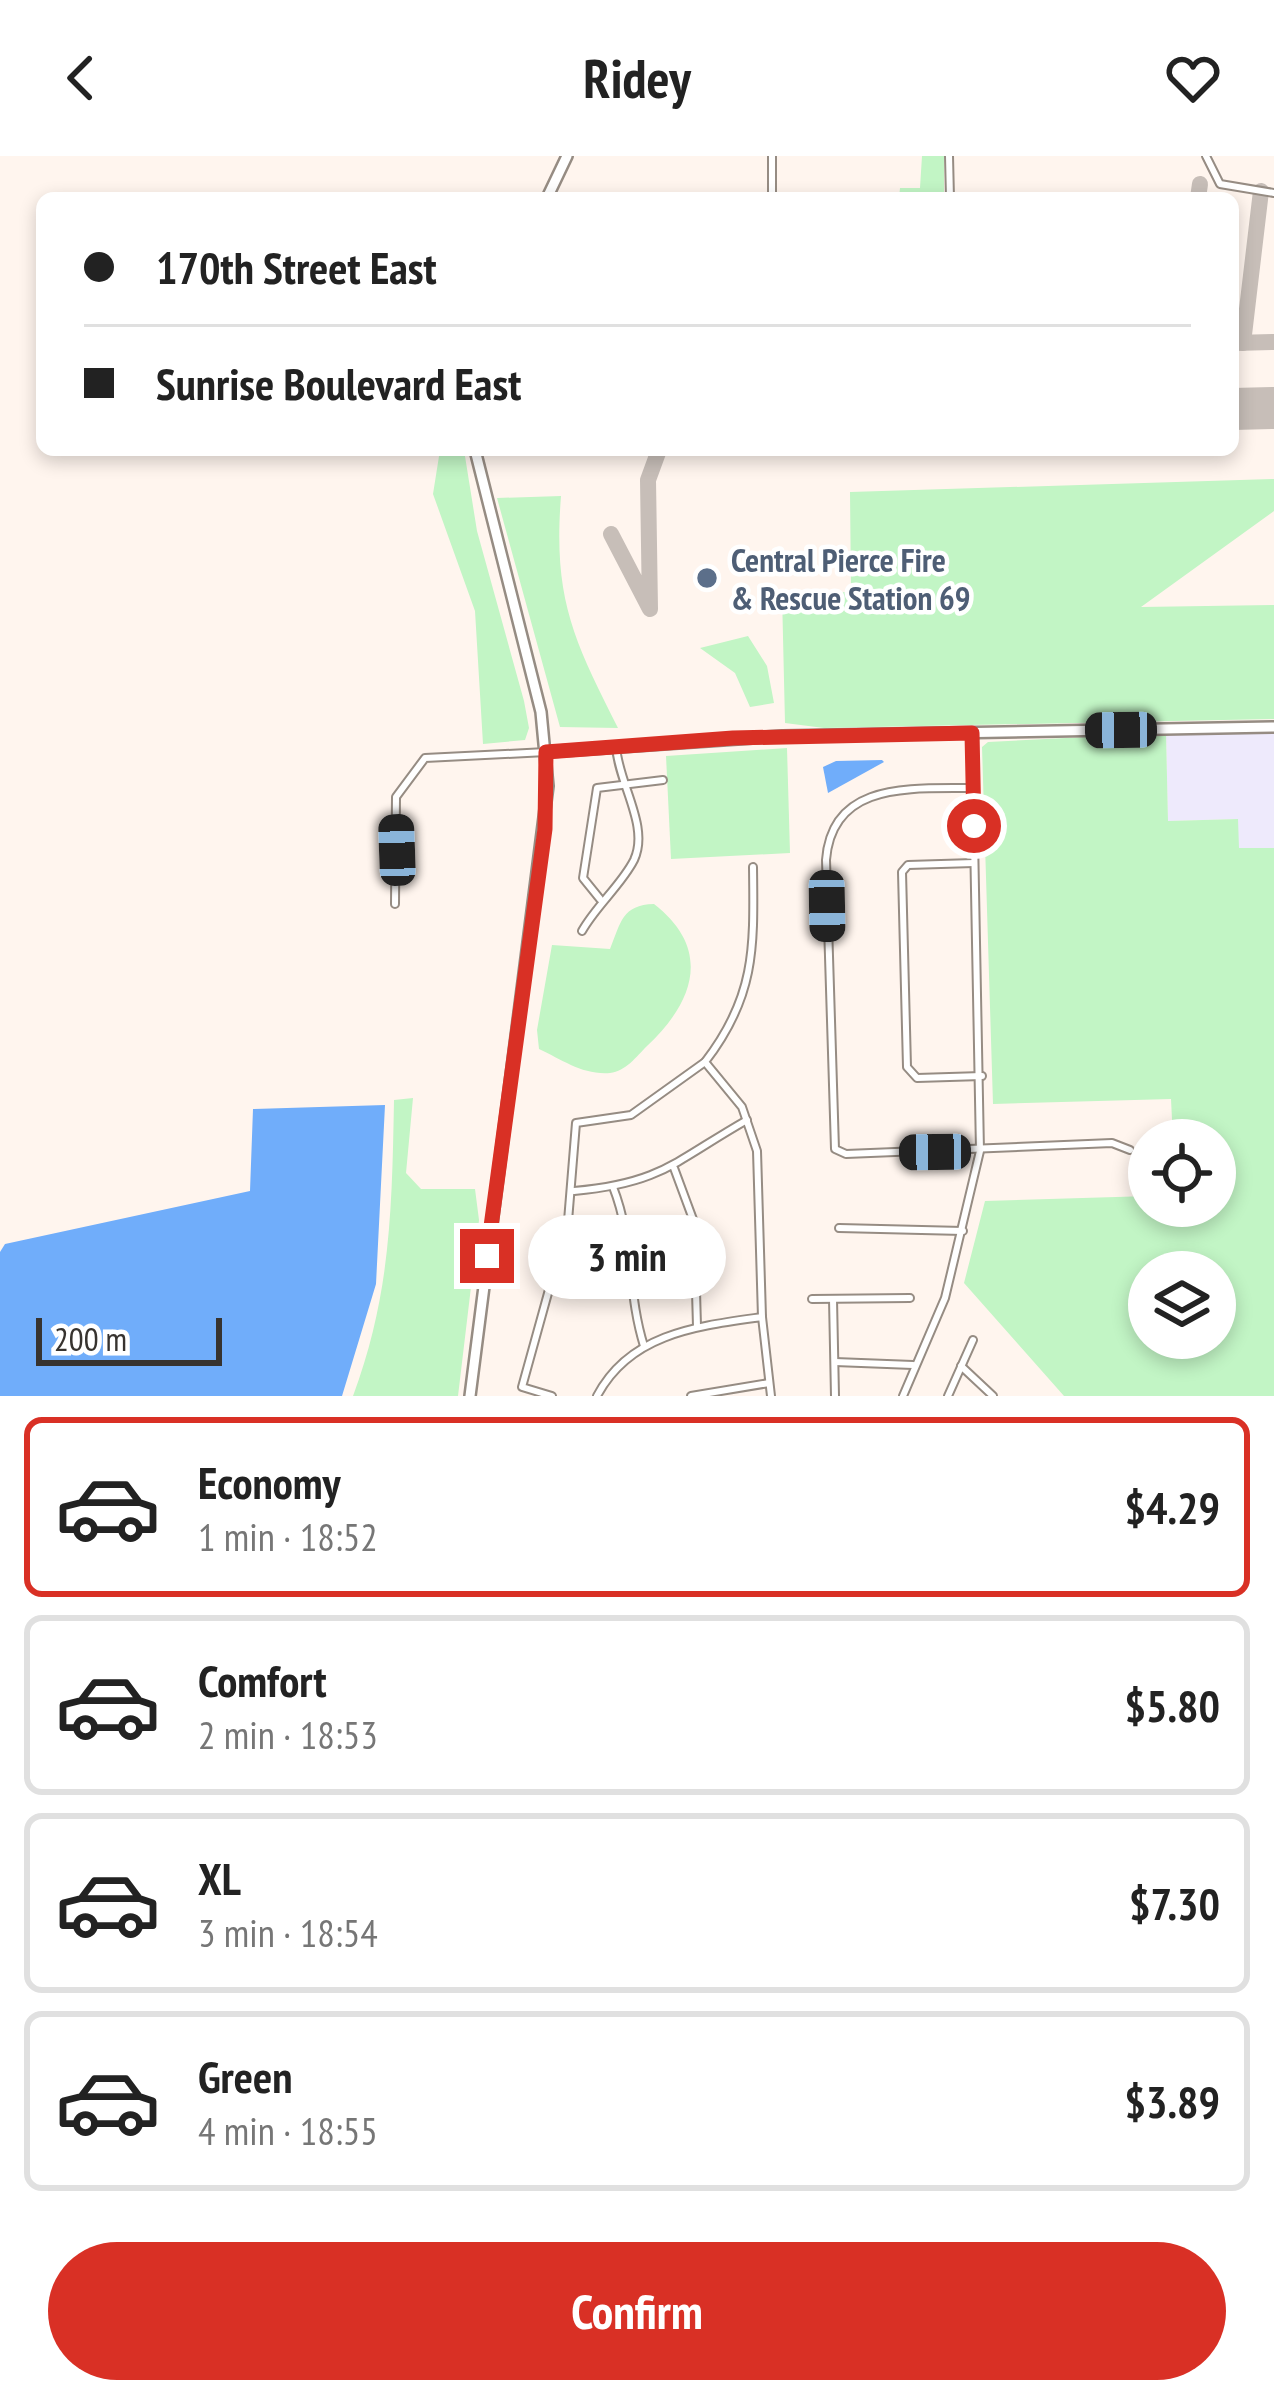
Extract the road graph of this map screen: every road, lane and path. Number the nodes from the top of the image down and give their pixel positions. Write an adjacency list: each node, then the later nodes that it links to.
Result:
1 (567, 156): 5 (main road)
2 (772, 156): 6 (street)
3 (949, 156): 7 (street)
4 (1206, 156): 8 (street)
5 (550, 192)
6 (772, 192)
7 (950, 192)
8 (1274, 193)
9 (476, 456): 13 (main road)
10 (1274, 727): 11 (main road)
11 (972, 733): 12 (main road); 16 (street)
12 (616, 746): 13 (main road); 15 (street)
13 (546, 752): 20 (street); 43 (main road)
14 (663, 780): 15 (street)
15 (622, 784): 19 (street); 19 (street)
16 (973, 788): 17 (street); 26 (street)
17 (974, 863): 23 (street); 23 (street)
18 (753, 867): 22 (street)
19 (600, 899): 21 (street)
20 (395, 904)
21 (582, 931)
22 (705, 1062): 24 (street); 29 (street)
23 (982, 1076): 26 (street)
24 (747, 1120): 27 (street); 35 (street)
25 (1128, 1150): 26 (street)
26 (980, 1151): 31 (street)
27 (674, 1168): 28 (street); 36 (street)
28 (613, 1187): 29 (street); 38 (street)
29 (574, 1191): 44 (street)
30 (839, 1228): 31 (street)
31 (963, 1232): 40 (street)
32 (910, 1298): 34 (street)
33 (812, 1299): 34 (street)
34 (833, 1299): 39 (street)
35 (762, 1317): 36 (street); 42 (street)
36 (697, 1326): 38 (street)
37 (974, 1340): 41 (street)
38 (644, 1346): 45 (street)
39 (835, 1362): 40 (street); 48 (street)
40 (913, 1365): 49 (street)
41 (960, 1365): 50 (street); 51 (street)
42 (769, 1383): 46 (street); 47 (street)
43 (470, 1396)
44 (552, 1396)
45 (596, 1396)
46 (691, 1396)
47 (771, 1396)
48 (836, 1396)
49 (903, 1396)
50 (948, 1396)
51 (993, 1396)

